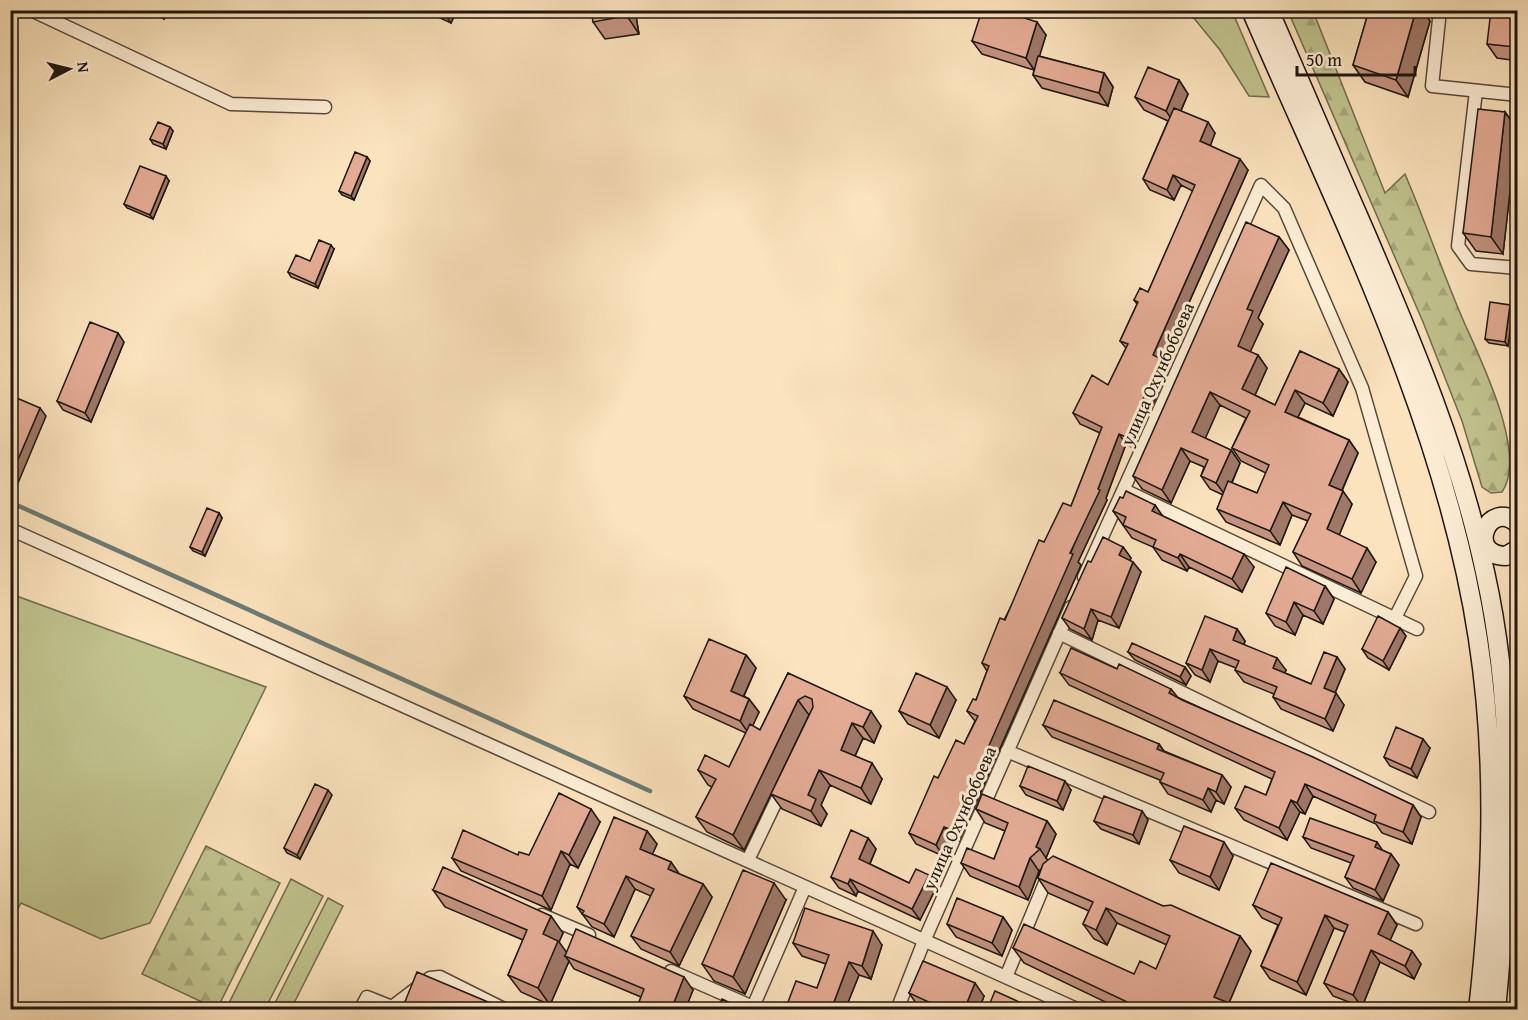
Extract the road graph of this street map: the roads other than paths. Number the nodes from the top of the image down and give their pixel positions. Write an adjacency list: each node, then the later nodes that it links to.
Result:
1 (31, 10): 7 (street)
2 (1251, 10): 12 (main road)
3 (1269, 10): 11 (main road)
4 (1440, 10): 5 (street)
5 (1476, 91): 6 (street); 8 (street)
6 (1518, 95)
7 (325, 107)
8 (1518, 268)
9 (1124, 490): 20 (street); 20 (street, улица Охунбобоева); 22 (street, улица Охунбобоева)
10 (1518, 505): 13 (main road)
11 (1469, 507): 13 (main road); 16 (main road)
12 (1452, 516): 16 (main road); 19 (main road)
13 (1498, 517): 14 (main road); 16 (main road)
14 (1518, 524)
15 (10, 528): 26 (street)
16 (1483, 540): 17 (main road); 18 (main road); 19 (main road)
17 (1514, 556): 18 (main road)
18 (1486, 574): 40 (main road)
19 (1466, 575): 39 (main road)
20 (1395, 618): 21 (street)
21 (1418, 629)
22 (1059, 633): 23 (street, улица Охунбобоева); 25 (street)
23 (1008, 751): 30 (street); 32 (street, улица Охунбобоева)
24 (787, 780): 26 (street)
25 (1429, 812)
26 (748, 861): 28 (street)
27 (1062, 862): 34 (street)
28 (805, 887): 32 (street); 33 (street)
29 (526, 908): 31 (street)
30 (1416, 924)
31 (602, 941)
32 (924, 941): 34 (street); 37 (street, улица Охунбобоева)
33 (656, 964)
34 (1006, 977): 38 (street)
35 (360, 1010): 36 (street)
36 (506, 1010)
37 (897, 1010)
38 (1079, 1010)
39 (1478, 1010)
40 (1496, 1010)

